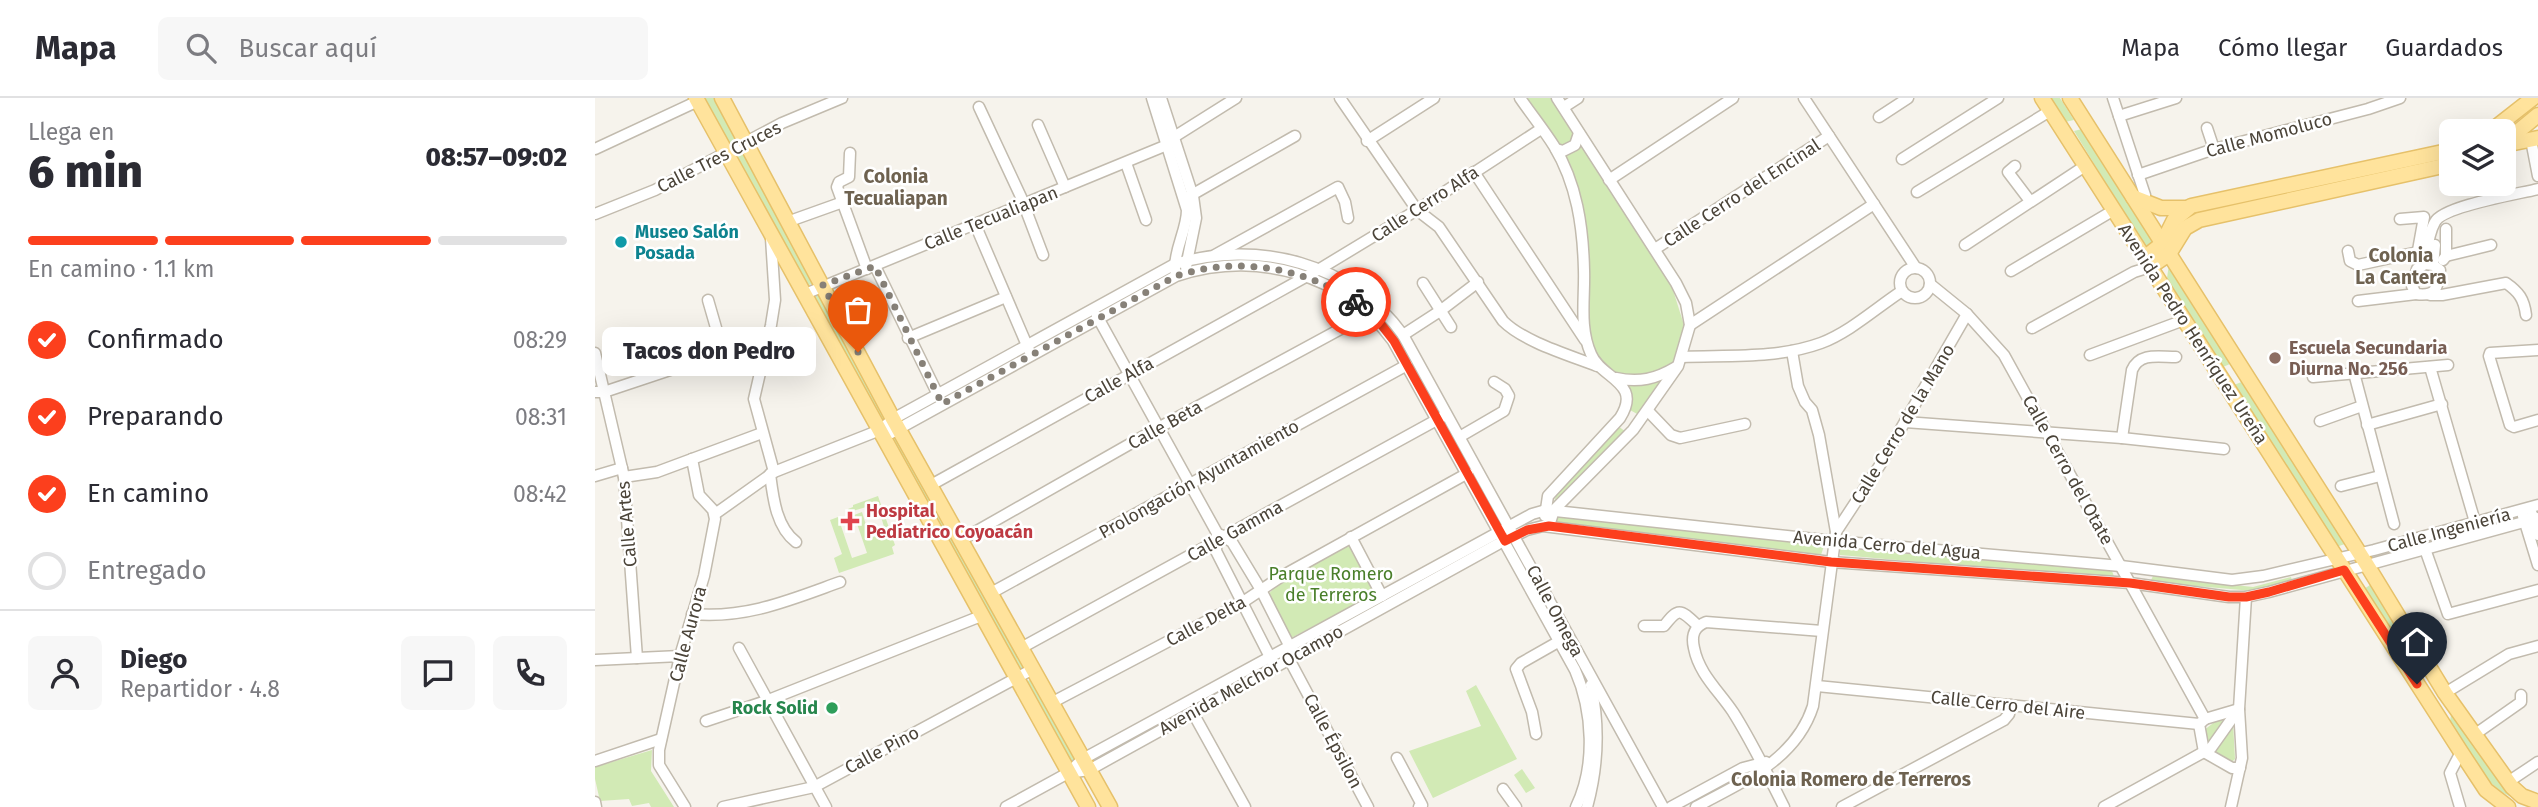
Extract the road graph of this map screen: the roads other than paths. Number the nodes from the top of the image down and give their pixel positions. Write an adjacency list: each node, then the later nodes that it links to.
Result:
1 (722, 98): 38 (main road)
2 (842, 98): 38 (street, Calle Tres Cruces)
3 (1152, 98): 36 (street)
4 (1161, 98): 36 (street)
5 (1237, 98): 36 (street, Calle Tecualiapan)
6 (1340, 98): 37 (street)
7 (1434, 98): 37 (street)
8 (1520, 98): 30 (street)
9 (1578, 98): 20 (street)
10 (1733, 98): 56 (street)
11 (1804, 98): 35 (street)
12 (1908, 98): 25 (street)
13 (1998, 98): 48 (street)
14 (2070, 98): 27 (main road, Avenida Pedro Henríquez Ureña)
15 (2113, 98): 24 (street)
16 (2176, 98): 24 (street)
17 (2400, 98): 43 (street, Calle Momoluco)
18 (697, 99): 42 (street); 44 (main road)
19 (2536, 99): 26 (main road)
20 (1561, 103): 32 (street)
21 (2046, 104): 31 (main road, Avenida Pedro Henríquez Ureña); 59 (street)
22 (979, 107): 64 (street)
23 (2538, 115): 33 (main road)
24 (2119, 116): 54 (street)
25 (1879, 117)
26 (2508, 119)
27 (2083, 120): 31 (main road); 60 (main road, Avenida Pedro Henríquez Ureña)
28 (1038, 125): 57 (street)
29 (2207, 128): 43 (street)
30 (1541, 129): 47 (street); 53 (street, Calle Cerro Alfa)
31 (2062, 130): 51 (main road, Avenida Pedro Henríquez Ureña)
32 (1579, 133): 41 (street); 47 (street)
33 (2516, 134)
34 (1295, 136): 61 (street)
35 (1829, 136): 65 (street); 79 (street, Calle Cerro del Encinal)
36 (1170, 141): 49 (street, Calle Tecualiapan); 61 (street)
37 (1367, 141): 67 (street)
38 (746, 143): 44 (street, Calle Tres Cruces); 73 (main road)
39 (2534, 143): 40 (main road); 55 (street)
40 (2516, 144)
41 (1588, 148): 47 (street); 56 (street)
42 (595, 149)
43 (2214, 149): 54 (street, Calle Momoluco)
44 (726, 153): 69 (street, Calle Tres Cruces); 76 (main road)
45 (850, 153): 63 (street)
46 (2439, 153): 66 (main road)
47 (1558, 154): 115 (street)
48 (1902, 159)
49 (1126, 163): 57 (street, Calle Tecualiapan); 72 (street)
50 (2015, 166): 62 (street)
51 (2085, 166): 62 (street); 68 (main road, Avenida Pedro Henríquez Ureña)
52 (2439, 166): 80 (main road)
53 (1474, 172): 67 (street, Calle Cerro Alfa); 115 (street)
54 (2138, 175): 60 (street)
55 (2538, 176)
56 (1609, 180): 79 (street)
57 (1065, 187): 64 (street, Calle Tecualiapan)
58 (2538, 189): 85 (street)
59 (1917, 192)
60 (2139, 196): 66 (main road); 80 (main road, Avenida Pedro Henríquez Ureña)
61 (1189, 197): 88 (street)
62 (2030, 201): 77 (street)
63 (843, 202): 73 (street); 86 (street)
64 (1024, 204): 74 (street, Calle Tecualiapan); 82 (street)
65 (1874, 204): 87 (street); 109 (street)
66 (2186, 208): 80 (main road)
67 (1417, 210): 89 (street, Calle Cerro Alfa); 92 (street)
68 (2113, 210): 84 (main road, Avenida Pedro Henríquez Ureña); 90 (street)
69 (595, 214)
70 (1347, 218): 83 (street)
71 (2400, 219): 85 (street)
72 (1146, 220)
73 (787, 222): 95 (main road)
74 (975, 224): 86 (street, Calle Tecualiapan); 100 (street)
75 (2446, 229): 85 (street)
76 (771, 234): 99 (main road); 113 (street)
77 (1965, 244)
78 (2491, 245): 85 (street)
79 (1655, 249): 109 (street)
80 (2166, 249): 84 (main road); 128 (main road, Avenida Pedro Henríquez Ureña)
81 (2348, 251): 85 (street)
82 (1043, 255)
83 (1212, 256): 88 (street, Calle Omega); 89 (street, Calle Omega)
84 (2147, 262): 108 (main road, Avenida Pedro Henríquez Ureña); 111 (street)
85 (2430, 263): 97 (street); 98 (street)
86 (871, 268): 95 (street, Calle Tecualiapan); 114 (street)
87 (1916, 268): 94 (street); 96 (street)
88 (1181, 269): 91 (street, Calle Omega); 106 (street)
89 (1318, 270): 91 (street, Calle Cerro Alfa); 112 (street, Calle Omega)
90 (2011, 271)
91 (1307, 276): 104 (street, Calle Omega); 130 (street, Calle Alfa)
92 (1478, 282): 103 (street); 126 (street)
93 (1423, 283): 103 (street)
94 (1930, 284): 96 (street); 105 (street, Calle Cerro del Otate)
95 (823, 285): 99 (street, Calle Tecualiapan); 145 (main road)
96 (1902, 290): 118 (street)
97 (2411, 291): 98 (street); 102 (street)
98 (2436, 293): 107 (street)
99 (805, 295): 149 (main road)
100 (1006, 297): 114 (street); 117 (street)
101 (708, 300): 119 (street)
102 (2358, 301)
103 (1440, 311): 110 (street); 112 (street)
104 (1370, 313): 124 (street, Calle Omega); 148 (street, Calle Beta)
105 (1967, 314): 144 (street, Calle Cerro de la Mano); 151 (street, Calle Cerro del Otate)
106 (1096, 315): 117 (street); 130 (street)
107 (2526, 315)
108 (2184, 320): 121 (street); 133 (main road, Avenida Pedro Henríquez Ureña)
109 (1691, 325): 123 (street)
110 (1451, 327)
111 (2032, 328)
112 (1403, 335): 140 (street, Calle Omega)
113 (769, 337): 119 (street); 152 (street)
114 (908, 338): 136 (street)
115 (1586, 342): 126 (street)
116 (2538, 350): 142 (street)
117 (1030, 351): 136 (street)
118 (1792, 351): 123 (street); 178 (street)
119 (723, 352): 135 (street)
120 (595, 353): 135 (street, Calle Artes)
121 (2089, 355)
122 (2176, 357): 154 (street)
123 (1680, 361): 132 (street); 139 (street)
124 (1407, 365): 140 (street, Calle Omega); 162 (street, Prolongación Ayuntamiento)
125 (2448, 365): 127 (street)
126 (1597, 366): 132 (street)
127 (2430, 367): 129 (street); 137 (street)
128 (2242, 369): 133 (main road); 186 (main road, Avenida Pedro Henríquez Ureña)
129 (2354, 373): 131 (street); 138 (street)
130 (1129, 374): 148 (street); 163 (street, Calle Alfa)
131 (2313, 377)
132 (1616, 378): 141 (street)
133 (2224, 381): 188 (main road, Avenida Pedro Henríquez Ureña)
134 (1494, 382): 153 (street)
135 (600, 392): 157 (street, Calle Artes)
136 (940, 400): 145 (street)
137 (2442, 404): 147 (street); 173 (street)
138 (2362, 405): 143 (street); 147 (street)
139 (1648, 411): 146 (street); 150 (street)
140 (1443, 416): 153 (street, Calle Omega); 159 (street, Calle Omega); 179 (street, Calle Gamma)
141 (1620, 418): 150 (street); 166 (street)
142 (2538, 420)
143 (2320, 421)
144 (1905, 422): 151 (street); 178 (street, Calle Cerro de la Mano)
145 (896, 424): 149 (street); 163 (main road)
146 (1745, 424)
147 (2367, 425): 161 (street)
148 (1158, 428): 162 (street); 181 (street, Calle Beta)
149 (880, 430): 158 (street); 200 (main road)
150 (1633, 430): 169 (street)
151 (2047, 431): 154 (street); 190 (street, Calle Cerro del Otate)
152 (762, 433): 156 (street); 158 (street)
153 (1461, 436): 176 (street, Calle Omega)
154 (2122, 438): 155 (street)
155 (2224, 449)
156 (692, 459): 157 (street); 165 (street)
157 (623, 472): 160 (street); 210 (street, Calle Artes)
158 (772, 473): 167 (street); 182 (street)
159 (1468, 473): 176 (street, Calle Omega); 180 (street, Calle Delta)
160 (595, 476)
161 (2380, 477): 164 (street); 174 (street)
162 (1189, 484): 179 (street); 195 (street, Prolongación Ayuntamiento)
163 (931, 485): 181 (main road)
164 (2341, 486)
165 (699, 495): 167 (street); 170 (street)
166 (1548, 496): 169 (street); 171 (street)
167 (738, 497): 170 (street)
168 (2530, 508): 172 (street); 173 (street, Calle Ingeniería)
169 (1550, 510): 171 (street, Avenida Cerro del Agua); 175 (street); 178 (street, Avenida Cerro del Agua)
170 (715, 514): 199 (street, Calle Aurora)
171 (1532, 514): 176 (street, Avenida Cerro del Agua)
172 (2532, 520): 177 (street); 184 (street, Calle Ingeniería); 189 (street)
173 (2475, 522): 183 (street, Calle Ingeniería)
174 (2394, 524)
175 (1546, 526): 176 (street, Avenida Cerro del Agua); 187 (street, Avenida Cerro del Agua)
176 (1507, 534): 196 (street, Avenida Melchor Ocampo); 204 (street, Calle Omega); 211 (street, Avenida Melchor Ocampo)
177 (2538, 535)
178 (1835, 536): 187 (street); 190 (street, Avenida Cerro del Agua)
179 (1219, 537): 193 (street); 198 (street); 208 (street, Calle Gamma)
180 (1351, 537): 193 (street, Calle Delta); 196 (street)
181 (961, 540): 195 (main road)
182 (796, 542)
183 (2386, 546): 185 (street); 186 (street, Calle Ingeniería)
184 (2425, 549): 185 (street, Calle Ingeniería); 194 (street)
185 (2388, 558): 186 (street, Calle Ingeniería)
186 (2363, 559): 188 (street, Avenida Cerro del Agua); 215 (main road, Avenida Pedro Henríquez Ureña)
187 (1831, 562): 192 (street, Avenida Cerro del Agua); 203 (street)
188 (2341, 564): 190 (street, Avenida Cerro del Agua); 197 (street, Avenida Cerro del Agua); 218 (main road, Avenida Pedro Henríquez Ureña)
189 (2538, 565)
190 (2121, 566): 192 (street, Calle Cerro del Otate)
191 (840, 582): 199 (street)
192 (2130, 583): 197 (street, Avenida Cerro del Agua); 230 (street, Calle Cerro del Otate)
193 (1261, 590): 198 (street, Calle Delta); 206 (street)
194 (2538, 590)
195 (991, 593): 208 (main road)
196 (1383, 596): 206 (street, Avenida Melchor Ocampo)
197 (2246, 597): 225 (street)
198 (1243, 602): 213 (street); 223 (street, Calle Delta)
199 (692, 614): 209 (street, Calle Aurora)
200 (981, 616): 217 (main road); 222 (street)
201 (1698, 625): 202 (street); 203 (street); 240 (street)
202 (1644, 626)
203 (1822, 631): 219 (street)
204 (1564, 638): 216 (street, Calle Omega); 231 (street); 257 (street)
205 (2538, 646): 220 (street)
206 (1290, 647): 211 (street); 213 (street, Avenida Melchor Ocampo)
207 (739, 648): 222 (street)
208 (1021, 648): 214 (main road)
209 (680, 656): 210 (street); 233 (street, Calle Aurora)
210 (637, 658): 212 (street)
211 (1289, 659): 213 (street, Avenida Melchor Ocampo); 255 (street, Calle Épsilon)
212 (595, 660)
213 (1273, 662): 226 (street, Avenida Melchor Ocampo); 239 (street, Avenida Melchor Ocampo)
214 (1033, 669): 217 (street, Calle Pino); 223 (main road)
215 (2432, 671): 218 (main road); 220 (main road, Avenida Pedro Henríquez Ureña)
216 (1589, 673): 258 (street); 259 (street, Calle Omega)
217 (1015, 678): 242 (main road); 244 (street, Calle Pino)
218 (2417, 684): 227 (main road, Avenida Pedro Henríquez Ureña)
219 (1817, 686): 224 (street, Calle Cerro del Aire); 240 (street)
220 (2445, 693): 228 (main road, Avenida Pedro Henríquez Ureña)
221 (2521, 695): 232 (street)
222 (766, 701): 229 (street); 244 (street)
223 (1052, 703): 239 (main road)
224 (2011, 705): 230 (street, Calle Cerro del Aire); 263 (street)
225 (2239, 709): 230 (street); 234 (street); 241 (street)
226 (1193, 713): 239 (street, Avenida Melchor Ocampo); 254 (street)
227 (2439, 716): 228 (main road); 235 (main road, Avenida Pedro Henríquez Ureña)
228 (2463, 720): 232 (main road)
229 (706, 721)
230 (2202, 722): 234 (street, Calle Cerro del Otate)
231 (1536, 734)
232 (2474, 735): 243 (main road)
233 (661, 739): 237 (street); 248 (street, Calle Aurora)
234 (2204, 752): 241 (street); 264 (street)
235 (2461, 752): 266 (street); 267 (main road, Avenida Pedro Henríquez Ureña)
236 (1397, 758): 247 (street)
237 (595, 761)
238 (2538, 762): 243 (street)
239 (1086, 764): 242 (street, Avenida Melchor Ocampo); 253 (main road)
240 (1763, 766): 260 (street); 261 (street); 262 (street)
241 (2240, 768): 265 (street)
242 (1068, 773): 251 (street, Avenida Melchor Ocampo); 252 (main road)
243 (2508, 782): 246 (main road)
244 (814, 787): 249 (street, Calle Pino); 250 (street)
245 (1503, 789): 256 (street)
246 (2538, 802)
247 (1420, 806)
248 (685, 807)
249 (723, 807)
250 (826, 807)
251 (1006, 807)
252 (1088, 807)
253 (1109, 807)
254 (1245, 807)
255 (1368, 807)
256 (1516, 807)
257 (1576, 807)
258 (1587, 807)
259 (1663, 807)
260 (1671, 807)
261 (1696, 807)
262 (1784, 807)
263 (1842, 807)
264 (2104, 807)
265 (2231, 807)
266 (2460, 807)
267 (2508, 807)

